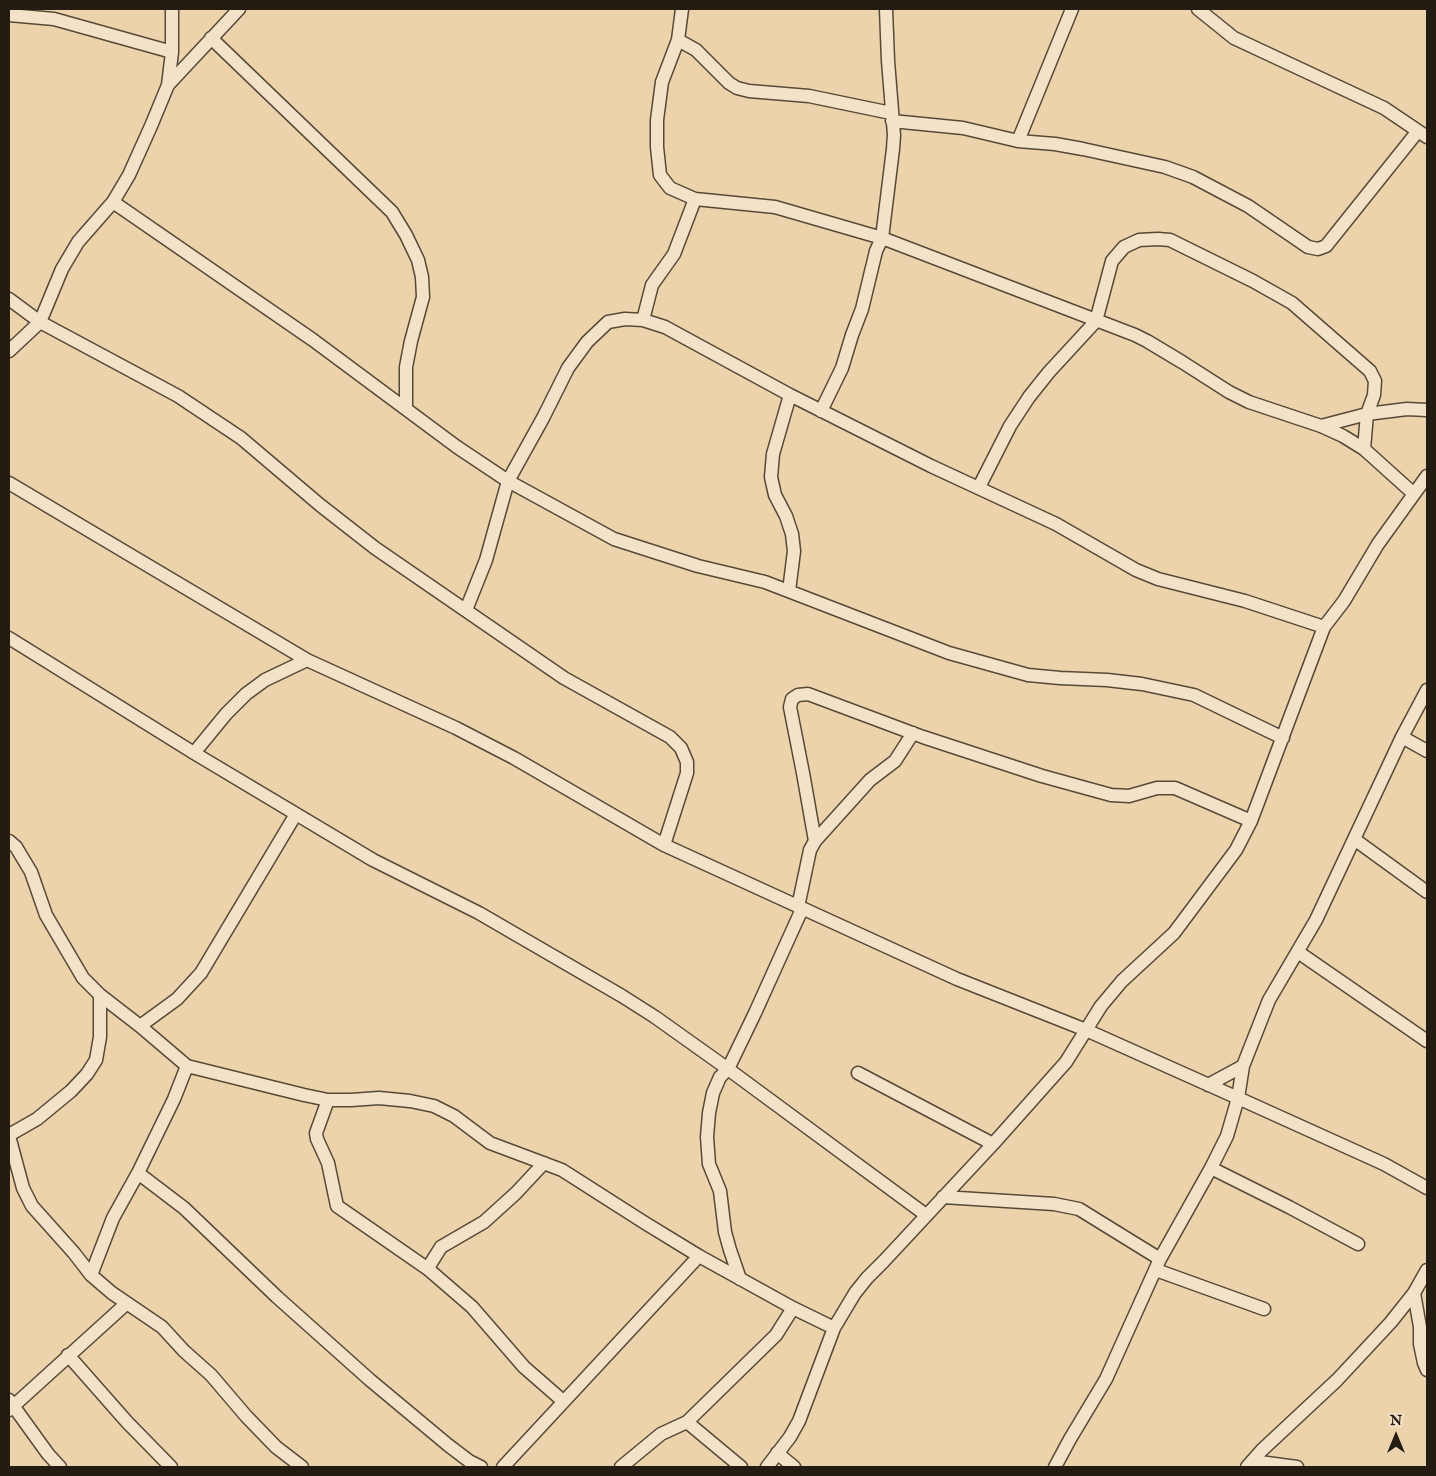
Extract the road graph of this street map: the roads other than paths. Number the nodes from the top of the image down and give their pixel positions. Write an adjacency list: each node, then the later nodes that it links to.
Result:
1 (172, 9): 10 (street)
2 (239, 9): 8 (street)
3 (682, 9): 9 (street)
4 (886, 9): 12 (street)
5 (1072, 9): 14 (street)
6 (1198, 9): 13 (street)
7 (9, 15): 10 (street)
8 (211, 38): 11 (street); 24 (street)
9 (678, 40): 12 (street); 15 (street)
10 (172, 52): 11 (street)
11 (168, 85): 16 (street)
12 (892, 117): 14 (street); 17 (street)
13 (1423, 134): 14 (street)
14 (1018, 141)
15 (695, 199): 17 (street); 19 (street)
16 (113, 202): 21 (street); 24 (street)
17 (882, 238): 20 (street); 26 (street)
18 (9, 299): 21 (street)
19 (643, 320): 23 (street); 31 (street)
20 (1096, 321): 27 (street); 28 (street); 33 (street)
21 (40, 322): 22 (street); 36 (street)
22 (9, 351)
23 (790, 395): 26 (street); 35 (street)
24 (406, 409): 31 (street)
25 (1427, 410): 27 (street)
26 (821, 411): 33 (street)
27 (1367, 414): 28 (street); 29 (street)
28 (1321, 426): 29 (street)
29 (1364, 449): 34 (street)
30 (1427, 476): 34 (street)
31 (508, 481): 35 (street); 36 (street)
32 (9, 483): 39 (street)
33 (979, 487): 37 (street)
34 (1414, 494): 37 (street)
35 (789, 591): 43 (street)
36 (466, 610): 51 (street)
37 (1324, 628): 43 (street)
38 (9, 638): 45 (street)
39 (307, 660): 45 (street); 51 (street)
40 (1427, 690): 42 (street)
41 (913, 734): 47 (street); 50 (street); 50 (street)
42 (1402, 737): 44 (street); 48 (street)
43 (1283, 738): 47 (street)
44 (1427, 751)
45 (194, 753): 46 (street)
46 (296, 814): 56 (street); 61 (street)
47 (1251, 821): 57 (street)
48 (1354, 839): 52 (street); 54 (street)
49 (9, 841): 55 (street)
50 (815, 841): 53 (street)
51 (664, 845): 53 (street)
52 (1427, 892)
53 (800, 908): 57 (street); 61 (street)
54 (1298, 952): 58 (street); 60 (street)
55 (100, 995): 56 (street); 66 (street)
56 (140, 1026): 59 (street)
57 (1086, 1030): 63 (street); 67 (street)
58 (1427, 1041)
59 (187, 1066): 65 (street); 70 (street)
60 (1243, 1066): 63 (street); 64 (street)
61 (728, 1069): 73 (street); 80 (street)
62 (858, 1073): 67 (street)
63 (1208, 1085): 64 (street)
64 (1238, 1098): 69 (street); 71 (street)
65 (328, 1100): 68 (street); 77 (street)
66 (9, 1135): 79 (street)
67 (992, 1144): 72 (street)
68 (544, 1163): 75 (street); 77 (street)
69 (1211, 1168): 74 (street); 76 (street)
70 (138, 1173): 79 (street); 92 (street)
71 (1427, 1188)
72 (943, 1197): 73 (street); 76 (street)
73 (926, 1215): 85 (street)
74 (1358, 1244)
75 (699, 1256): 80 (street); 88 (street)
76 (1158, 1265): 84 (street); 103 (street)
77 (428, 1270): 88 (street)
78 (1427, 1270): 81 (street)
79 (91, 1275): 82 (street)
80 (740, 1279): 83 (street)
81 (1414, 1292): 87 (street); 93 (street)
82 (127, 1303): 86 (street); 96 (street)
83 (793, 1308): 85 (street); 90 (street)
84 (1264, 1309)
85 (834, 1328): 91 (street)
86 (68, 1355): 89 (street); 95 (street)
87 (1427, 1370)
88 (563, 1402): 98 (street)
89 (10, 1405): 94 (street)
90 (687, 1422): 99 (street); 100 (street)
91 (777, 1453): 101 (street); 102 (street)
92 (466, 1464): 97 (street)
93 (1249, 1464): 104 (street)
94 (60, 1467)
95 (171, 1467)
96 (302, 1467)
97 (481, 1467)
98 (503, 1467)
99 (621, 1467)
100 (741, 1467)
101 (767, 1467)
102 (794, 1467)
103 (1055, 1467)
104 (1297, 1467)

